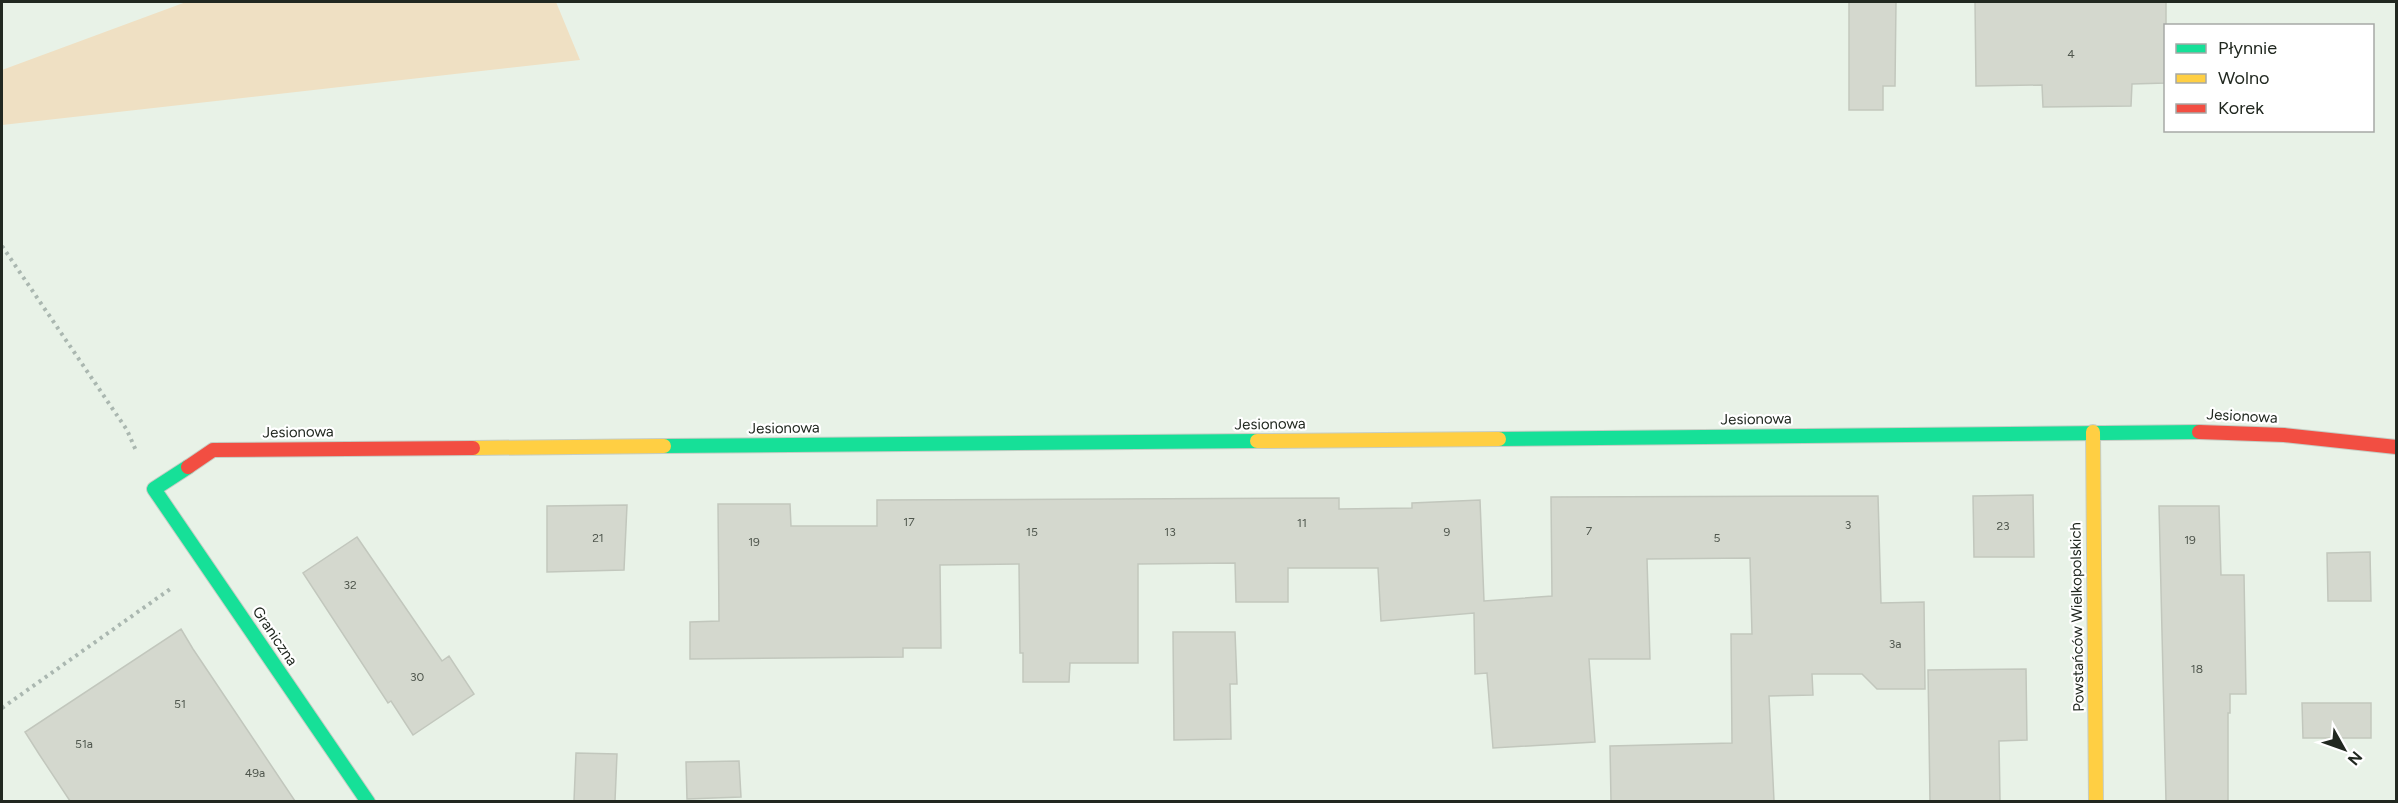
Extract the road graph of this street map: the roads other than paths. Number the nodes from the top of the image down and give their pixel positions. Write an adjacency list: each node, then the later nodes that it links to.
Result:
1 (2093, 432): 2 (street, Jesionowa); 3 (street, Jesionowa); 5 (street, Powstańców Wielkopolskich)
2 (2397, 447)
3 (154, 489): 4 (street, Graniczna)
4 (368, 801)
5 (2096, 801)

